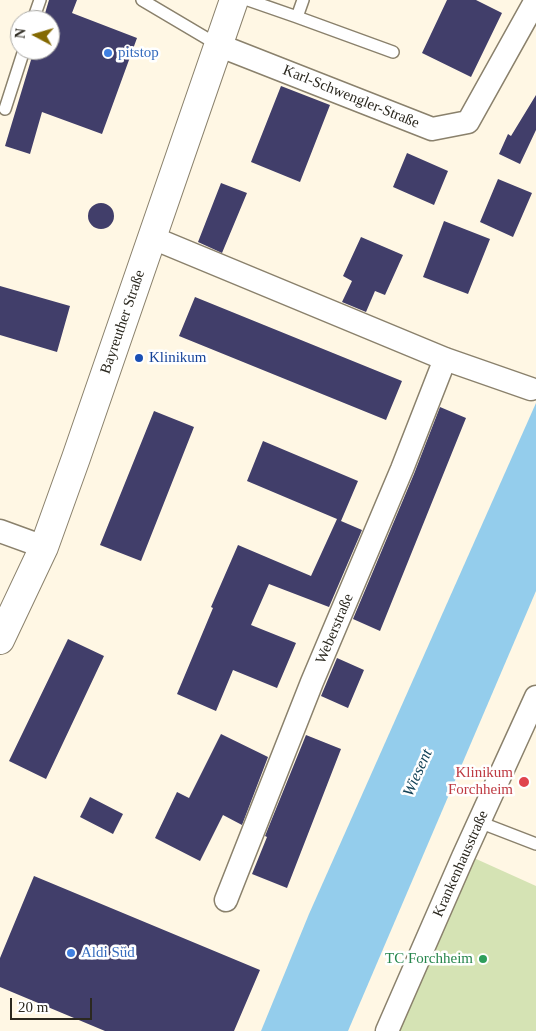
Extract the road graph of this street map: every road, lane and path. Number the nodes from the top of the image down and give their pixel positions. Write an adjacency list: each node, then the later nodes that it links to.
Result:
1 (142, 0): 7 (lane)
2 (234, 0): 7 (main road, Bayreuther Straße)
3 (248, 0): 6 (lane)
4 (303, 0): 6 (lane)
5 (536, 0): 7 (street, Karl-Schwengler-Straße)
6 (297, 17): 8 (lane)
7 (218, 45): 11 (main road, Bayreuther Straße)
8 (393, 52)
9 (21, 60): 10 (lane)
10 (5, 109)
11 (153, 238): 12 (street); 15 (main road, Bayreuther Straße)
12 (445, 359): 13 (street); 20 (street, Weberstraße)
13 (531, 389)
14 (0, 530): 15 (street)
15 (44, 547): 16 (main road, Bayreuther Straße)
16 (0, 640)
17 (536, 698): 18 (street, Krankenhausstraße)
18 (479, 822): 19 (lane); 21 (street, Krankenhausstraße)
19 (536, 844)
20 (226, 900)
21 (387, 1031)

